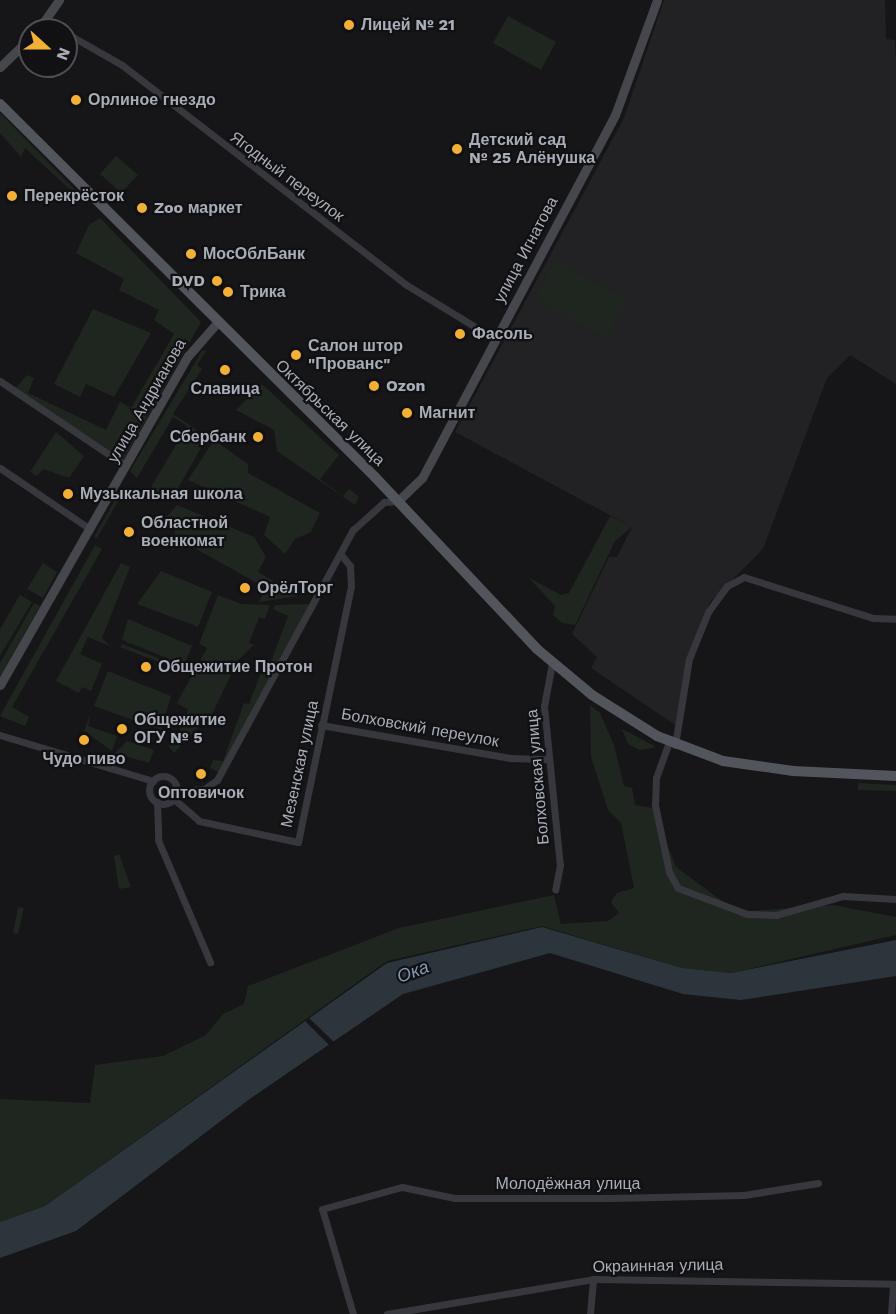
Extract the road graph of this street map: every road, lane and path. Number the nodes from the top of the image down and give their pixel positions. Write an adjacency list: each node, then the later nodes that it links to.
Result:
1 (59, 0): 3 (main road)
2 (657, 0): 9 (main road, улица Игнатова)
3 (48, 18)
4 (78, 40): 9 (street, Ягодный переулок)
5 (18, 50): 6 (main road)
6 (0, 68)
7 (0, 104): 8 (main road, Октябрьская улица)
8 (216, 324): 11 (main road, улица Андрианова); 13 (main road, Октябрьская улица)
9 (495, 339): 13 (main road, улица Игнатова)
10 (0, 381): 11 (street)
11 (126, 466): 14 (main road, улица Андрианова)
12 (0, 468): 14 (street)
13 (398, 501): 15 (street); 17 (main road, Октябрьская улица)
14 (90, 529): 18 (main road, улица Андрианова)
15 (340, 553): 19 (street, Мезенская улица); 25 (street)
16 (896, 619): 21 (street)
17 (552, 663): 21 (main road, Октябрьская улица); 22 (street, Болховская улица)
18 (0, 685)
19 (321, 725): 22 (street, Болховский переулок); 26 (street, Мезенская улица)
20 (0, 735): 24 (street)
21 (672, 743): 23 (main road, Октябрьская улица); 29 (street)
22 (549, 759): 28 (street, Болховская улица)
23 (896, 776)
24 (153, 781): 25 (street); 27 (street)
25 (177, 791): 26 (street)
26 (174, 799): 27 (street)
27 (157, 802): 30 (street)
28 (555, 890)
29 (896, 898)
30 (210, 962)
31 (818, 1183): 34 (street, Молодёжная улица)
32 (593, 1279): 33 (street, Окраинная улица); 35 (street, Окраинная улица); 36 (street)
33 (894, 1284): 37 (street)
34 (353, 1314)
35 (387, 1314)
36 (590, 1314)
37 (891, 1314)

